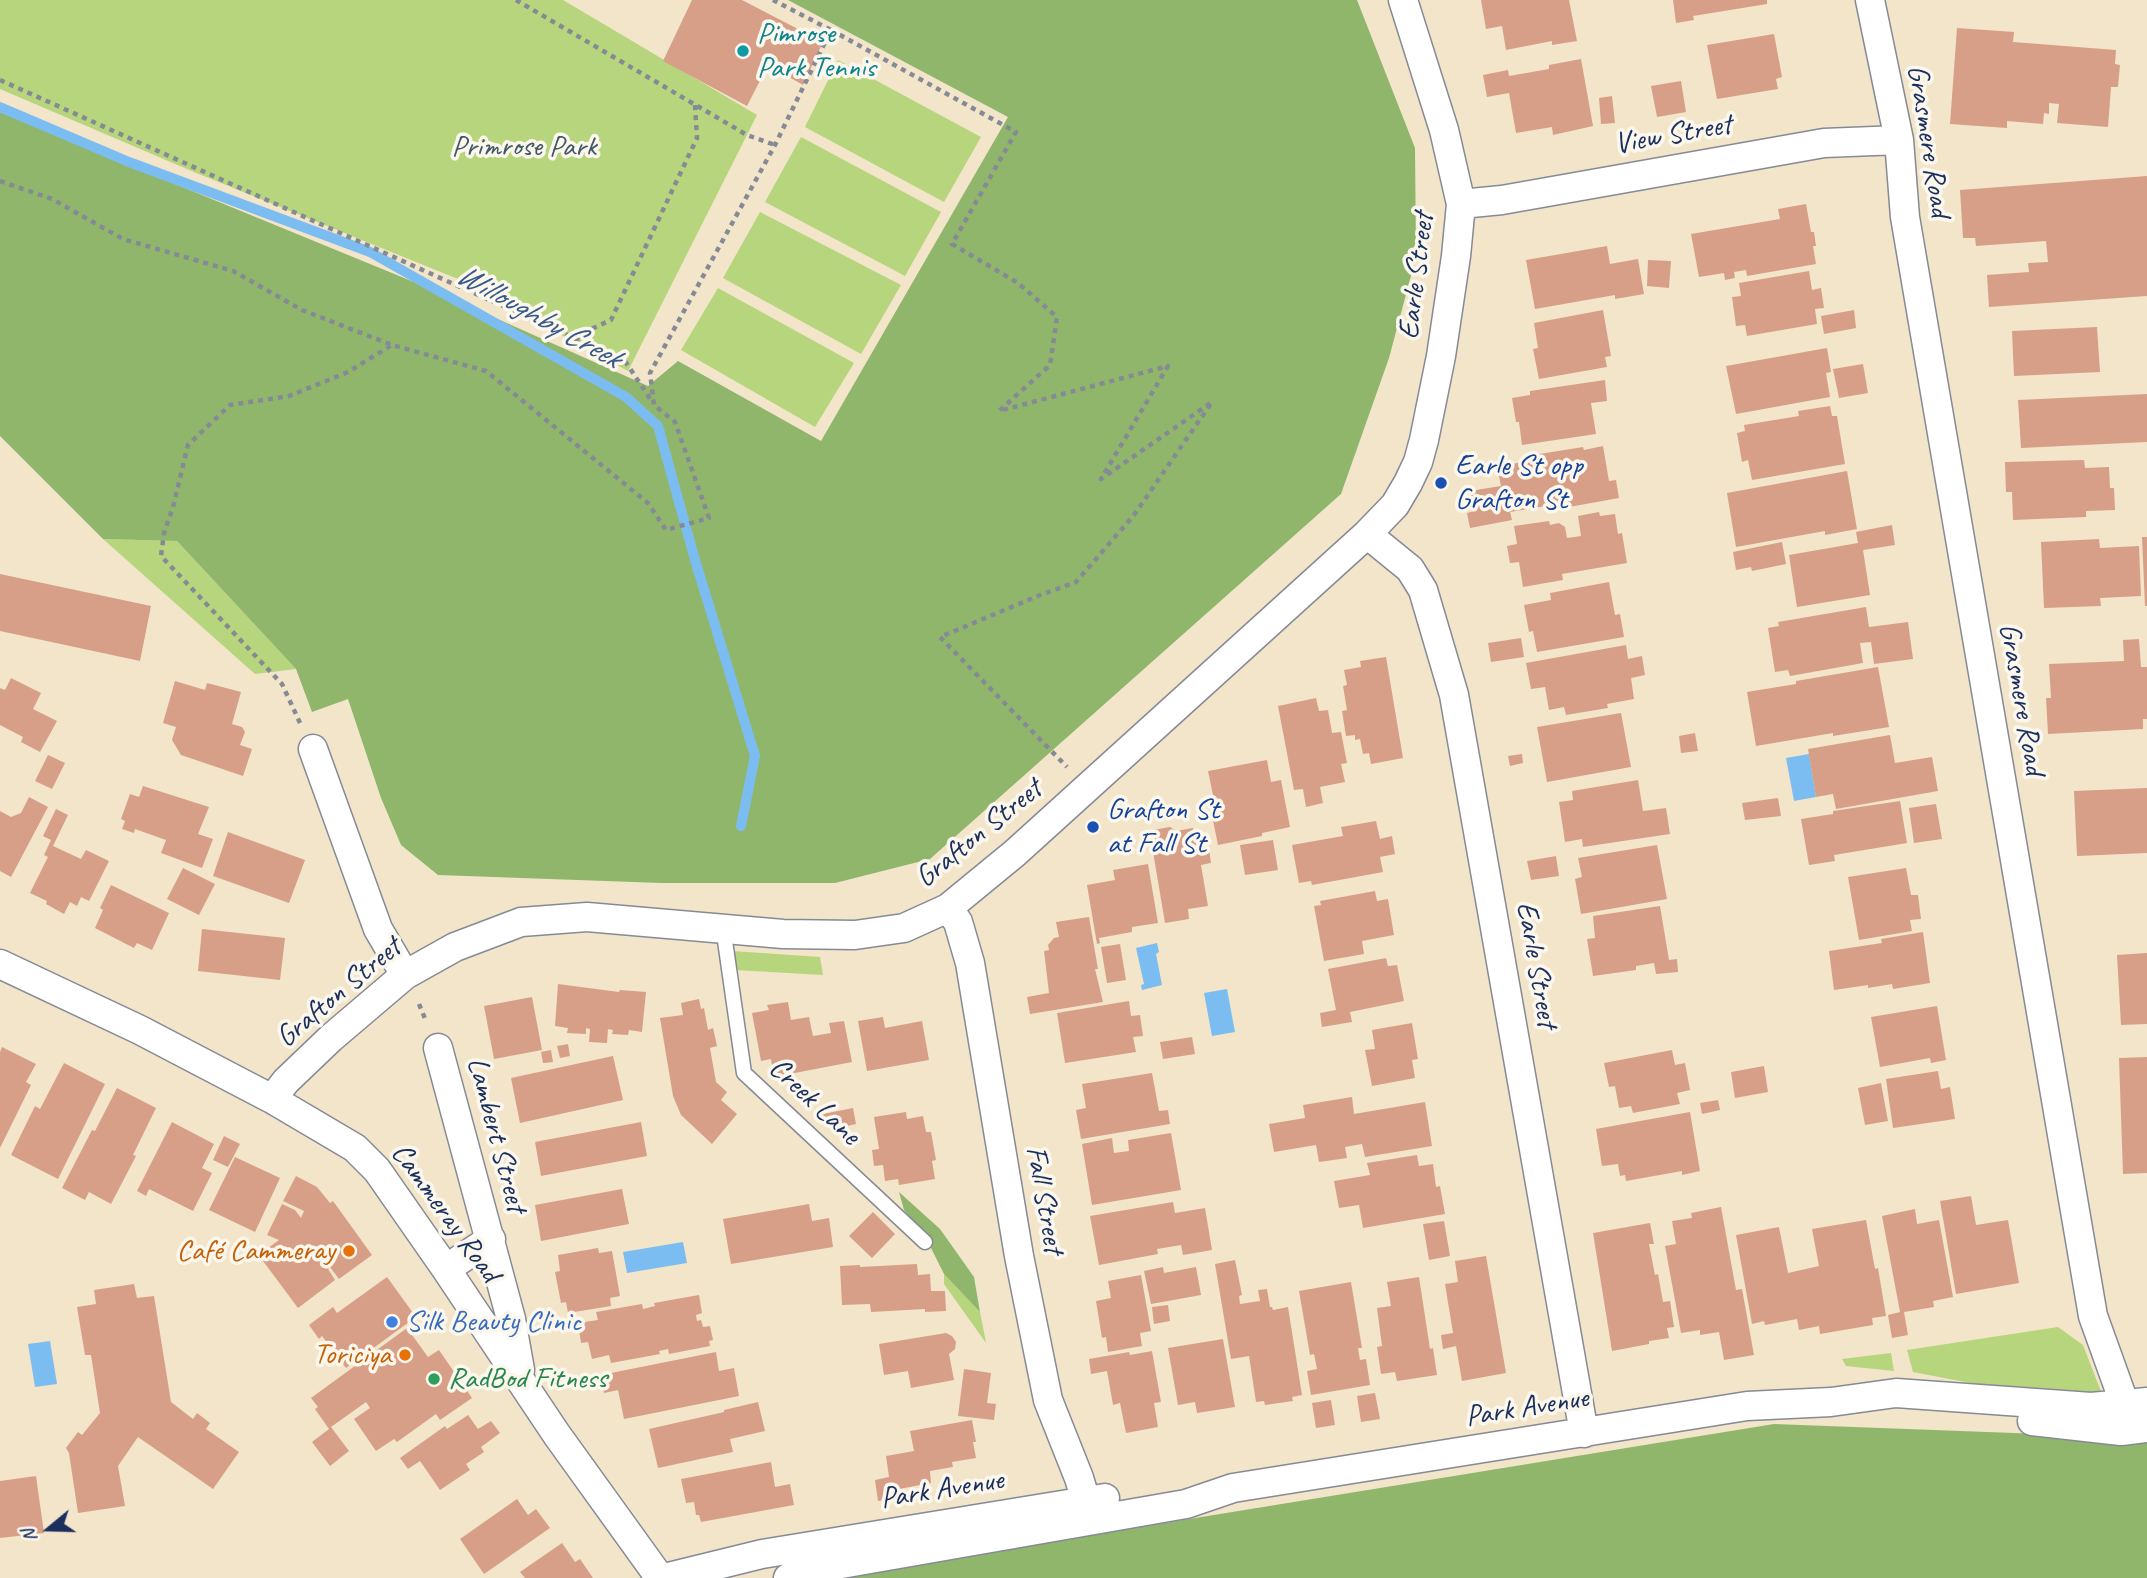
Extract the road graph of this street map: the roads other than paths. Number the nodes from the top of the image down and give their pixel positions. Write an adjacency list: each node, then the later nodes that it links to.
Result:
1 (1403, 0): 4 (street, Earle Street)
2 (1870, 0): 3 (street, Grasmere Road)
3 (1899, 140): 4 (street, View Street); 19 (street, Grasmere Road)
4 (1461, 204): 5 (street, Earle Street)
5 (1424, 440): 6 (street, Grafton Street)
6 (1367, 534): 8 (street, Grafton Street); 21 (street, Earle Street)
7 (313, 749): 11 (street)
8 (948, 908): 9 (street, Grafton Street); 23 (street, Fall Street)
9 (723, 927): 11 (street, Grafton Street); 15 (lane, Creek Lane)
10 (0, 964): 13 (street, Cammeray Road)
11 (405, 975): 13 (street, Grafton Street)
12 (438, 1048): 14 (street, Lambert Street)
13 (272, 1099): 16 (street, Cammeray Road)
14 (491, 1239): 16 (street, Lambert Street); 17 (street, Lambert Street)
15 (925, 1242)
16 (446, 1269): 17 (street, Cammeray Road)
17 (523, 1382): 24 (street, Cammeray Road)
18 (1831, 1402): 19 (street, Park Avenue); 20 (street, Park Avenue); 21 (street, Park Avenue)
19 (2136, 1404)
20 (2147, 1428)
21 (1584, 1433): 22 (street, Park Avenue)
22 (1233, 1488): 23 (street, Park Avenue); 25 (street, Park Avenue)
23 (1086, 1501): 24 (street, Park Avenue)
24 (662, 1578)
25 (788, 1578)

